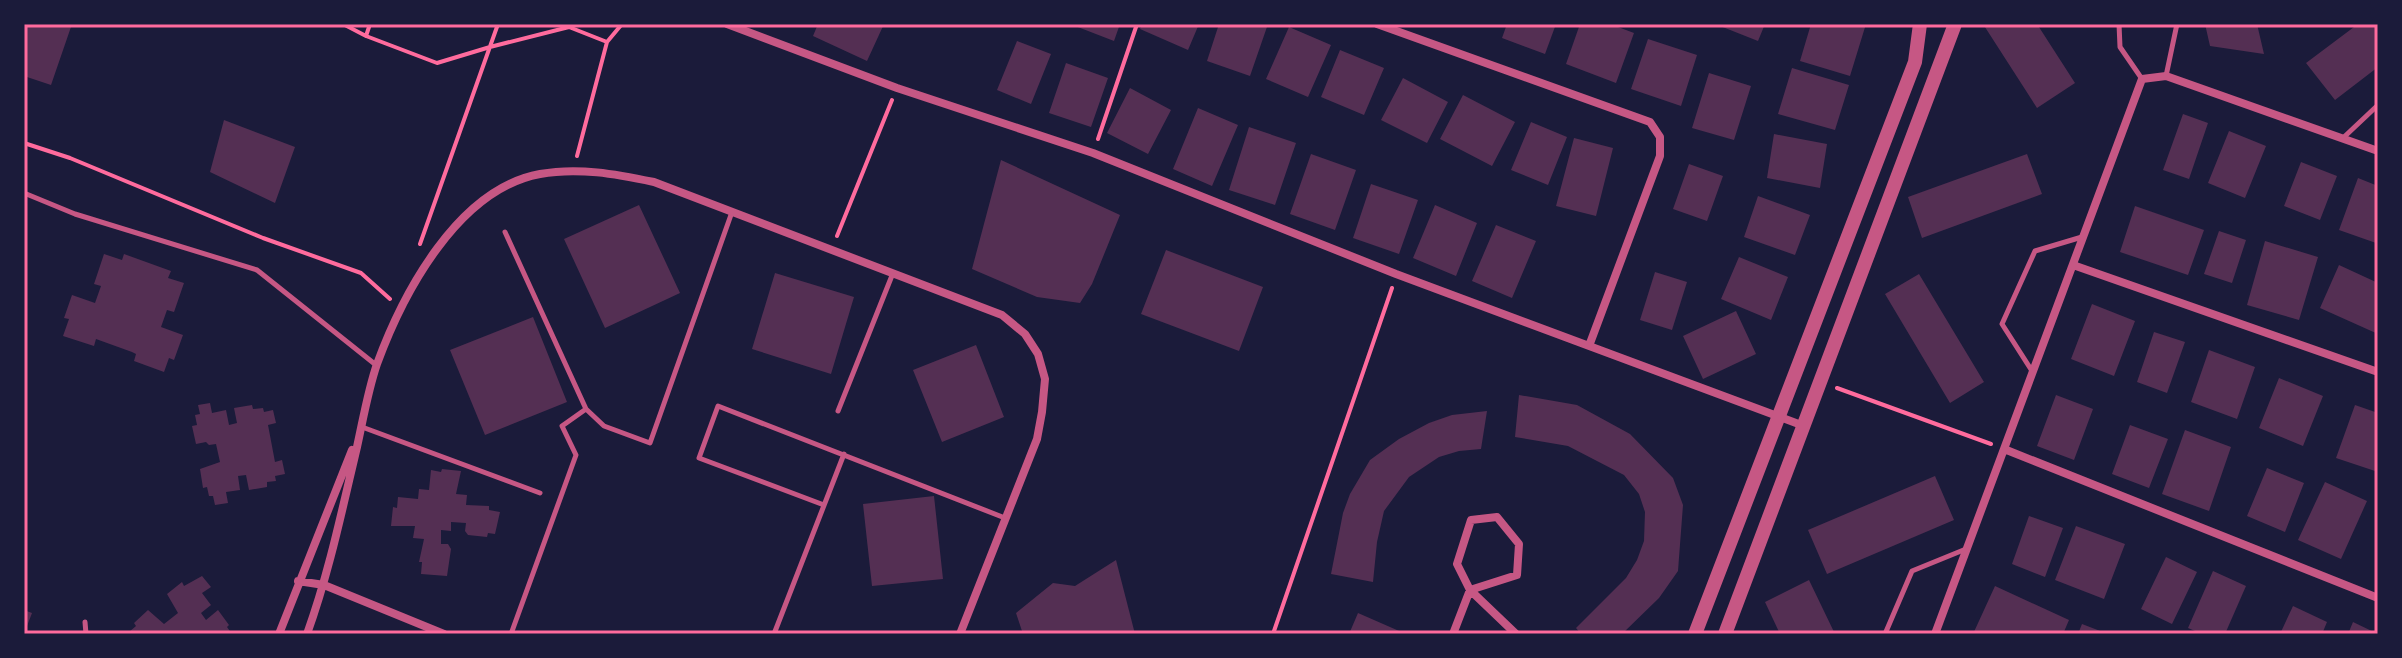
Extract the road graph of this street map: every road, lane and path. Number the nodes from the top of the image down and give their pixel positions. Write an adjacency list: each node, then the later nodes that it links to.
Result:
1 (343, 24): 12 (path)
2 (370, 24): 12 (path)
3 (498, 24): 14 (path)
4 (622, 24): 13 (path)
5 (727, 24): 17 (street)
6 (1137, 24): 22 (path)
7 (1377, 24): 34 (street)
8 (1920, 24): 41 (street)
9 (1955, 24): 38 (street)
10 (2119, 24): 16 (lane)
11 (2177, 24): 15 (lane)
12 (366, 36): 14 (path)
13 (607, 42): 14 (path); 23 (path)
14 (490, 47): 28 (path)
15 (2166, 76): 16 (street); 19 (street)
16 (2142, 79): 27 (street)
17 (897, 88): 22 (street); 29 (path)
18 (2378, 105): 19 (lane)
19 (2343, 138): 21 (street)
20 (24, 143): 33 (path)
21 (2378, 151)
22 (1093, 153): 32 (street)
23 (573, 171): 25 (street); 35 (street)
24 (24, 193): 35 (lane)
25 (732, 212): 29 (street); 39 (lane)
26 (505, 232): 39 (lane)
27 (2083, 237): 30 (street); 36 (lane)
28 (418, 249)
29 (832, 250): 31 (street)
30 (2073, 265): 36 (street); 37 (street)
31 (893, 273): 40 (lane); 48 (street)
32 (1396, 274): 34 (street); 62 (path)
33 (398, 306)
34 (1589, 346): 41 (street)
35 (377, 366): 43 (street)
36 (2033, 372): 44 (street)
37 (2378, 372)
38 (1820, 382): 42 (street); 44 (path)
39 (586, 409): 59 (lane)
40 (838, 411)
41 (1777, 416): 42 (street); 65 (street)
42 (1804, 426): 66 (street)
43 (362, 427): 46 (lane); 50 (street); 51 (street)
44 (2004, 449): 49 (street); 53 (street)
45 (844, 454): 47 (lane); 47 (lane); 48 (lane)
46 (540, 493)
47 (824, 505): 60 (lane)
48 (1005, 518): 61 (street)
49 (1967, 549): 67 (lane); 68 (street)
50 (298, 581): 51 (street); 56 (street)
51 (324, 585): 57 (street); 58 (street)
52 (1470, 590): 52 (street); 63 (street); 64 (street)
53 (2378, 598)
54 (85, 622): 55 (lane)
55 (86, 634)
56 (279, 634)
57 (307, 634)
58 (444, 634)
59 (511, 634)
60 (774, 634)
61 (960, 634)
62 (1273, 634)
63 (1453, 634)
64 (1516, 634)
65 (1695, 634)
66 (1725, 634)
67 (1885, 634)
68 (1935, 634)

